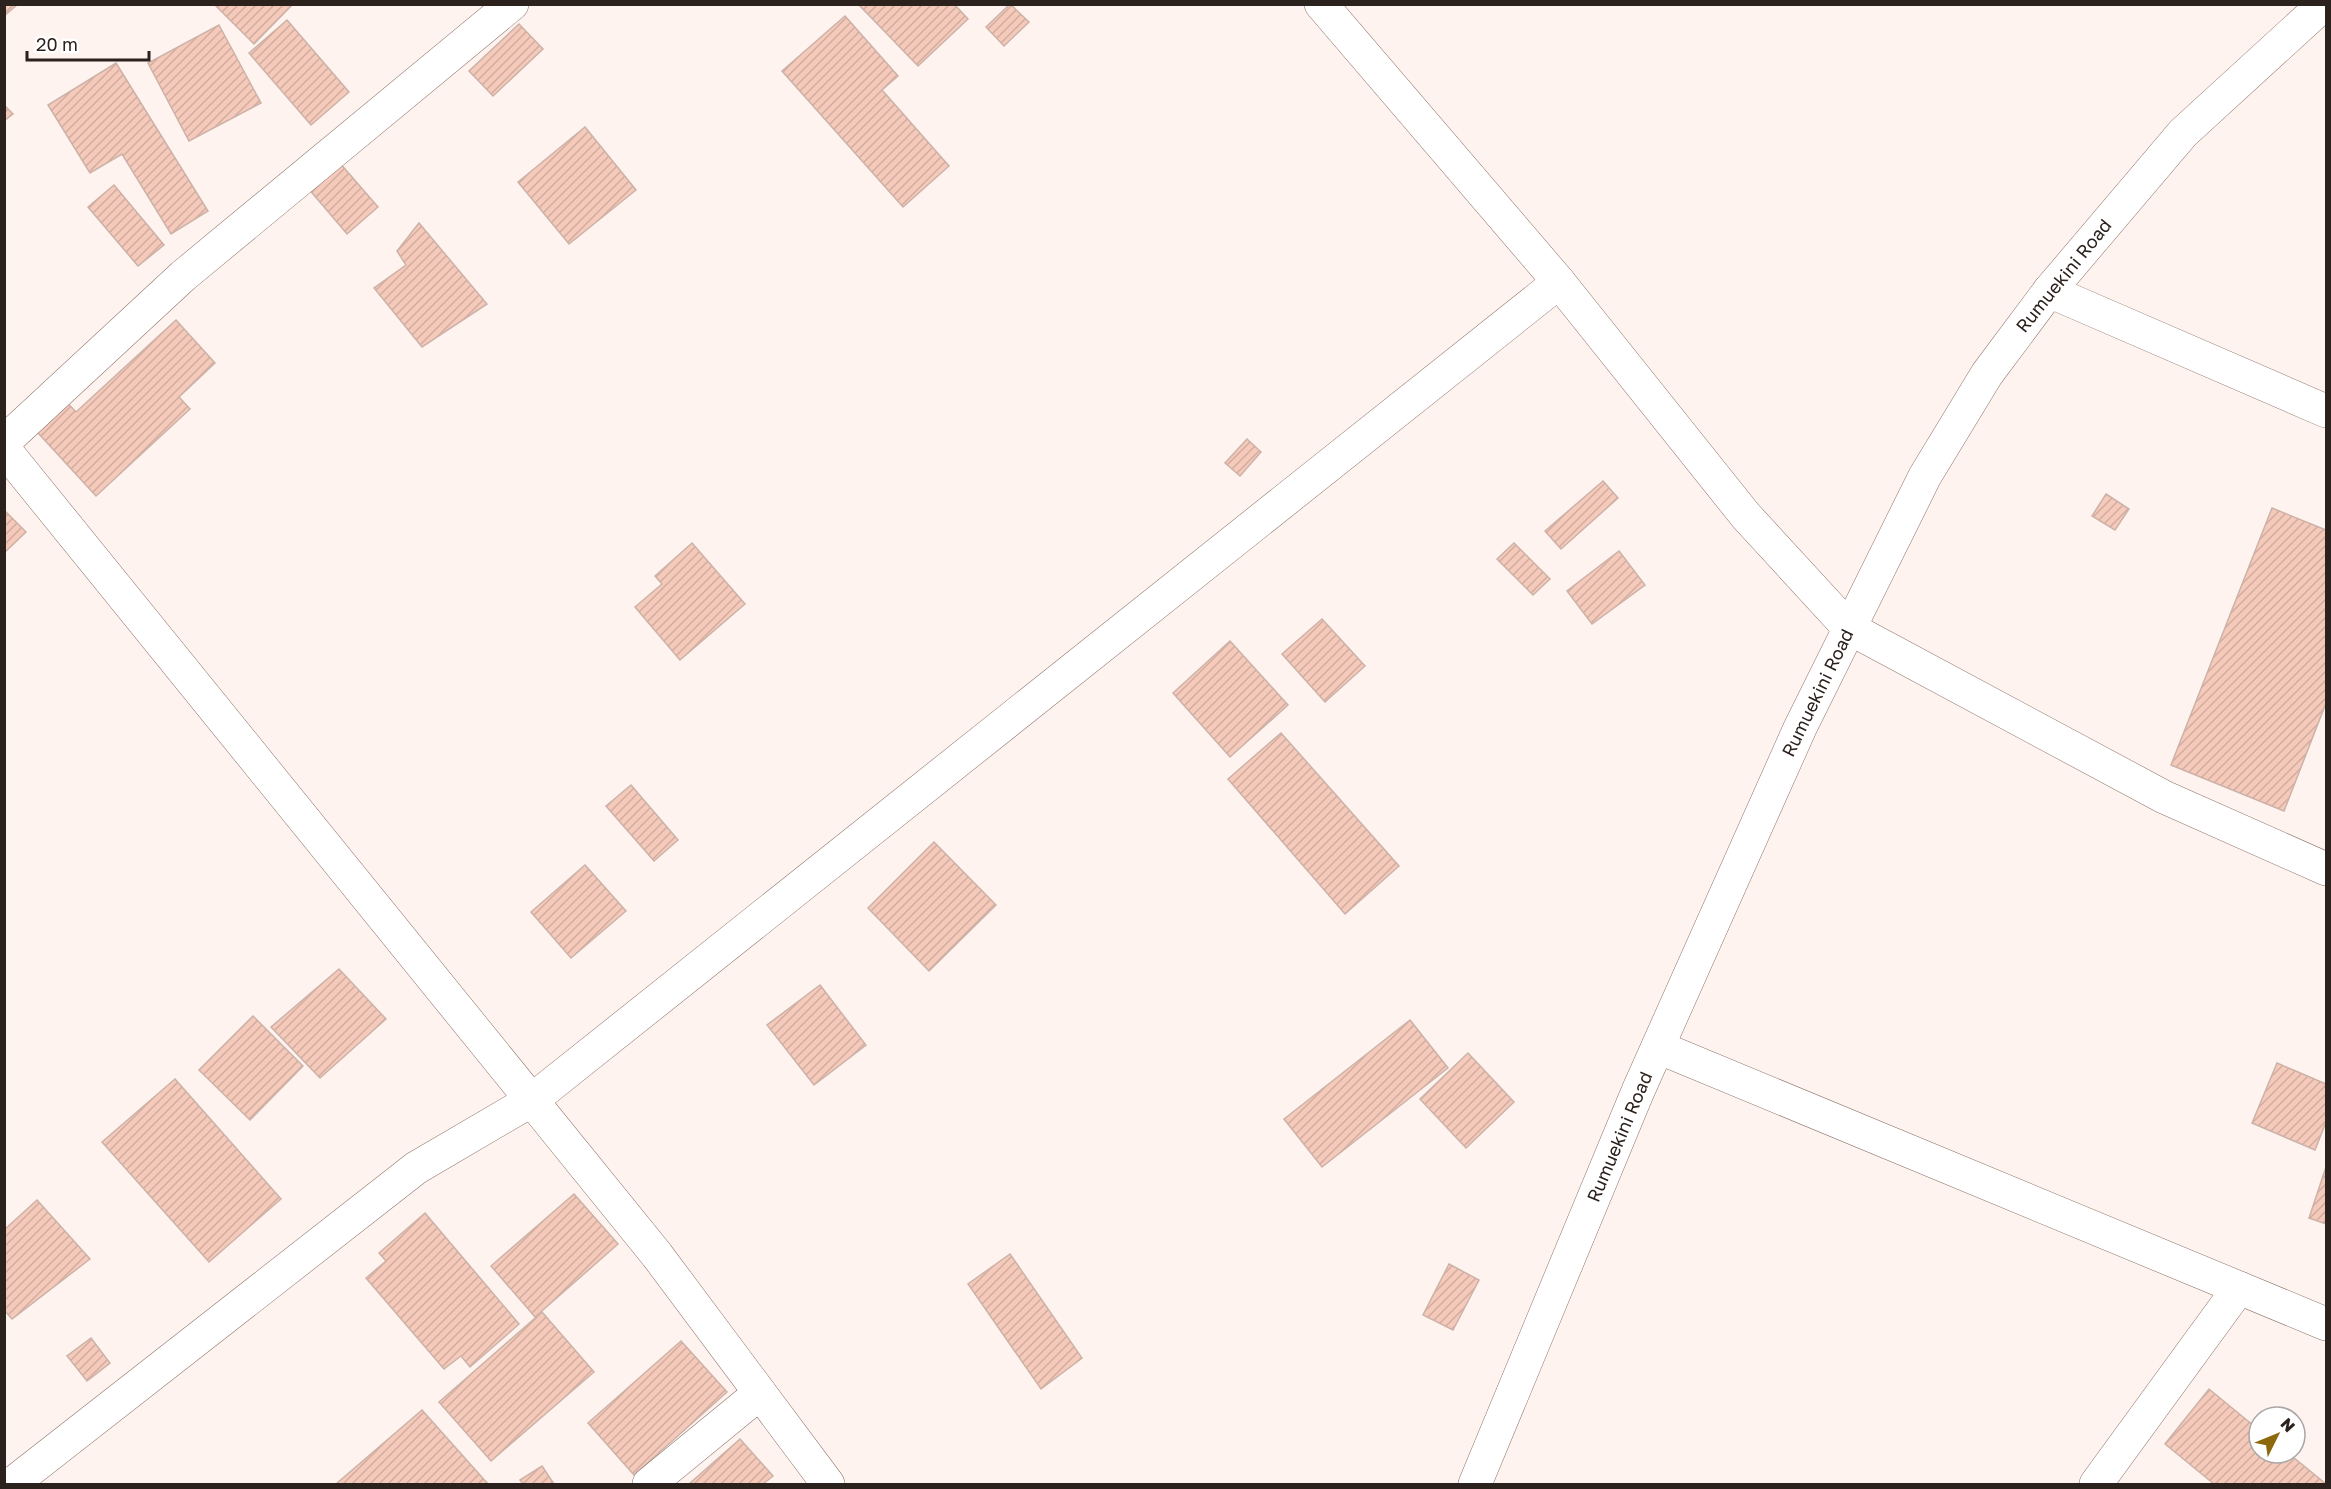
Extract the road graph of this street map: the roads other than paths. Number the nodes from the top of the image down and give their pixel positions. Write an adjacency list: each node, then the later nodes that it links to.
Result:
1 (512, 4): 7 (street)
2 (1321, 4): 4 (street)
3 (2324, 4): 5 (street, Rumuekini Road)
4 (1559, 282): 9 (street); 12 (street)
5 (2049, 291): 6 (street); 9 (street, Rumuekini Road)
6 (2326, 411)
7 (4, 442)
8 (4, 449): 12 (street)
9 (1850, 628): 10 (street); 11 (street, Rumuekini Road)
10 (2326, 869)
11 (1658, 1047): 13 (street); 19 (street, Rumuekini Road)
12 (532, 1100): 15 (street); 16 (street)
13 (2239, 1288): 14 (street); 20 (street)
14 (2326, 1324)
15 (760, 1393): 17 (street); 18 (street)
16 (12, 1485)
17 (649, 1485)
18 (828, 1485)
19 (1475, 1485)
20 (2096, 1485)

